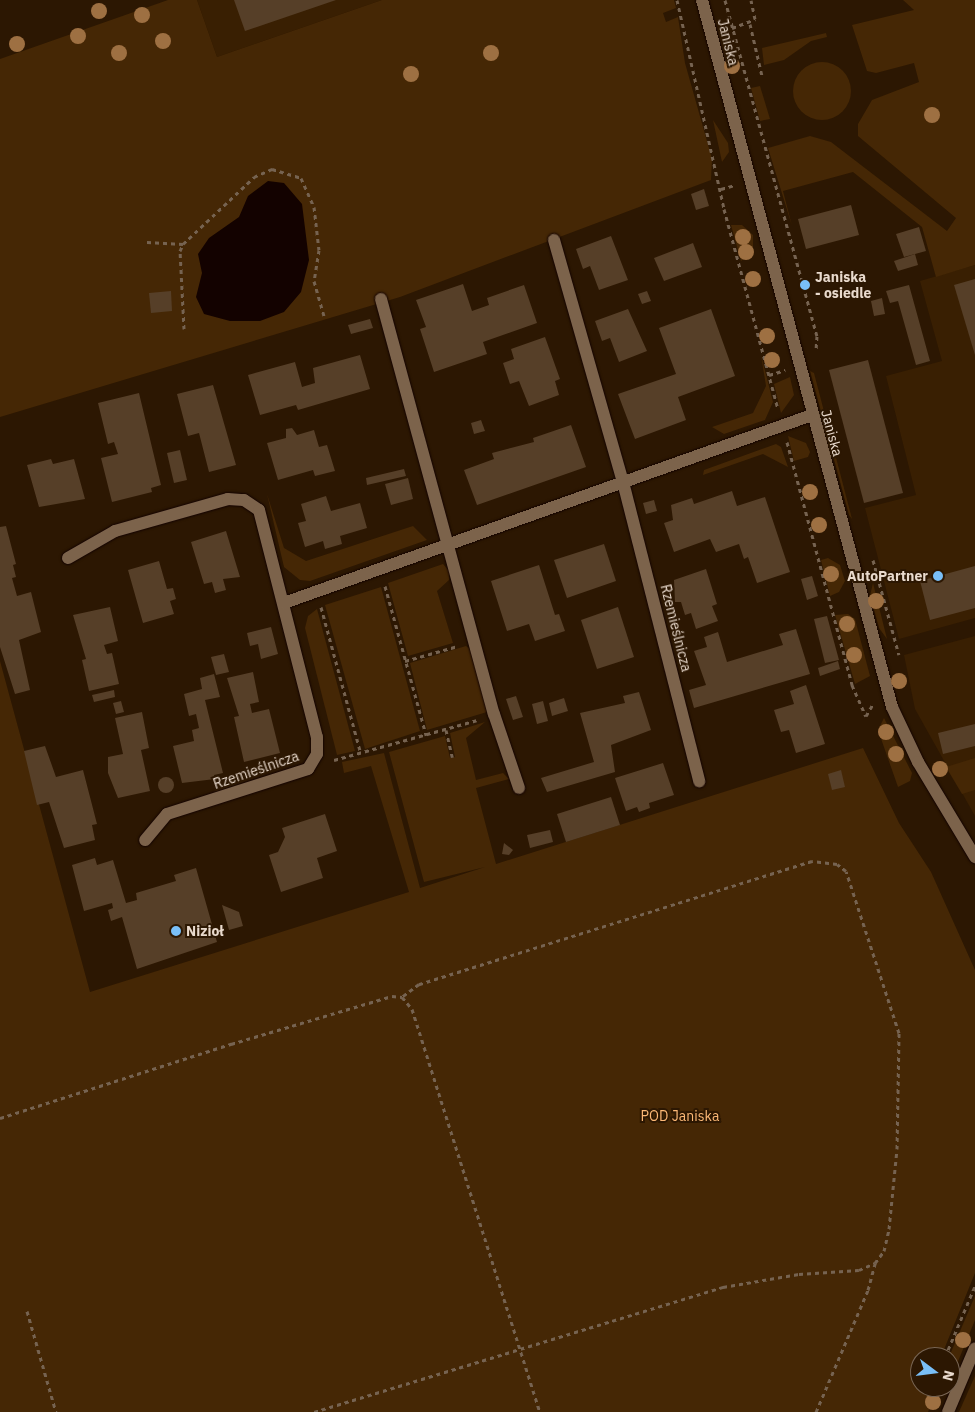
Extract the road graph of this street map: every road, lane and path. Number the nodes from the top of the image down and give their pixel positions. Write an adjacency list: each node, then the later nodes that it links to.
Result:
1 (677, 0): 9 (path)
2 (702, 0): 19 (street, Janiska)
3 (725, 0): 6 (path)
4 (751, 0): 5 (path)
5 (750, 24): 6 (path); 7 (path)
6 (732, 28): 16 (path)
7 (762, 76)
8 (739, 184): 9 (path)
9 (721, 189): 18 (path)
10 (554, 240): 21 (street, Rzemieślnicza)
11 (147, 242): 12 (path)
12 (183, 244): 14 (path); 15 (path)
13 (381, 299): 22 (street)
14 (324, 316)
15 (184, 329)
16 (816, 353)
17 (788, 370): 18 (path)
18 (769, 375): 20 (path)
19 (812, 415): 20 (street); 41 (street, Janiska)
20 (782, 426): 21 (street); 32 (path)
21 (623, 482): 22 (street); 38 (street, Rzemieślnicza)
22 (447, 545): 26 (street); 28 (street)
23 (870, 550): 29 (path)
24 (68, 558): 26 (street, Rzemieślnicza)
25 (383, 581): 30 (path)
26 (284, 603): 35 (street, Rzemieślnicza)
27 (320, 603): 36 (path)
28 (475, 641): 30 (path); 31 (street)
29 (900, 657)
30 (405, 661): 34 (path)
31 (494, 714): 33 (path); 39 (street)
32 (866, 716)
33 (446, 730): 34 (path); 37 (path)
34 (426, 735): 36 (path)
35 (317, 754): 36 (path); 40 (street, Rzemieślnicza)
36 (361, 754)
37 (452, 757)
38 (699, 781)
39 (519, 788)
40 (145, 840)
41 (975, 857)
42 (402, 996): 43 (path); 44 (path); 48 (path)
43 (0, 1118)
44 (875, 1263): 48 (path); 53 (path)
45 (975, 1286): 47 (path)
46 (27, 1311): 50 (path)
47 (949, 1347)
48 (522, 1348): 51 (path); 52 (path)
49 (975, 1348): 54 (street)
50 (56, 1412)
51 (314, 1412)
52 (540, 1412)
53 (816, 1412)
54 (948, 1412)

